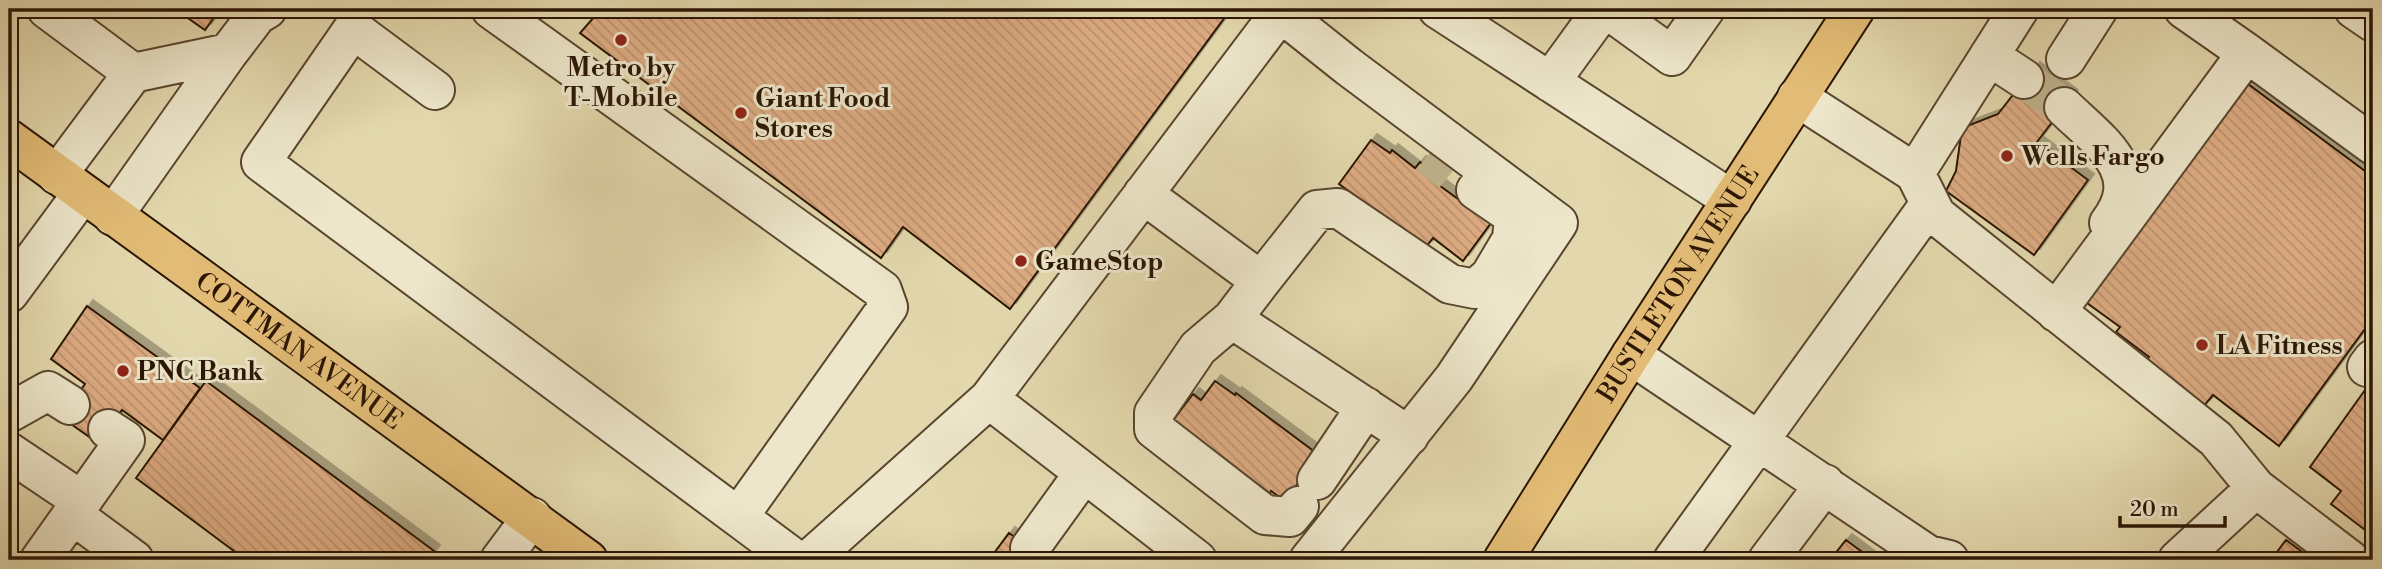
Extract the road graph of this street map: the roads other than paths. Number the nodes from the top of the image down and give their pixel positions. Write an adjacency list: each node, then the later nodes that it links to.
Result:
1 (47, 9): 18 (street)
2 (267, 9): 14 (street)
3 (491, 9): 49 (street)
4 (1438, 9): 20 (street)
5 (1605, 9): 6 (street); 20 (street)
6 (1705, 9)
7 (1855, 9): 23 (main road, BUSTLETON AVENUE)
8 (2019, 9): 16 (street)
9 (2098, 9): 17 (street)
10 (2184, 9): 15 (street)
11 (2354, 9): 13 (street)
12 (1282, 10): 21 (street); 29 (street)
13 (2373, 22)
14 (228, 53): 18 (street); 31 (street)
15 (2247, 53): 26 (street); 34 (street)
16 (1989, 56): 19 (street); 28 (street)
17 (2066, 59)
18 (133, 73): 27 (street)
19 (2024, 79)
20 (1550, 82): 30 (street)
21 (1373, 85): 32 (street); 42 (street)
22 (435, 90): 49 (street)
23 (1797, 97): 28 (street); 30 (main road, BUSTLETON AVENUE)
24 (2064, 107): 34 (street)
25 (9, 139): 27 (main road, COTTMAN AVENUE)
26 (2373, 145)
27 (69, 184): 31 (main road, COTTMAN AVENUE); 33 (street)
28 (1922, 189): 34 (street); 43 (street)
29 (1143, 194): 32 (street); 37 (street)
30 (1732, 200): 36 (main road, BUSTLETON AVENUE)
31 (113, 216): 50 (main road, COTTMAN AVENUE)
32 (1261, 281): 35 (street)
33 (9, 293)
34 (2052, 309): 47 (street)
35 (1232, 319): 39 (street); 39 (street)
36 (1631, 355): 43 (street); 60 (main road, BUSTLETON AVENUE)
37 (989, 399): 45 (street); 57 (street)
38 (70, 405): 40 (street)
39 (1366, 407): 42 (street)
40 (9, 413)
41 (108, 429): 48 (street)
42 (1409, 436): 59 (street)
43 (1759, 441): 46 (street); 61 (street)
44 (9, 452): 48 (street)
45 (1084, 473): 51 (street); 58 (street)
46 (1825, 484): 62 (street); 63 (street)
47 (2256, 488): 64 (street); 65 (street)
48 (78, 508): 52 (street); 53 (street)
49 (739, 516): 56 (street)
50 (532, 517): 54 (street); 55 (main road, COTTMAN AVENUE)
51 (1030, 548)
52 (40, 560)
53 (134, 560)
54 (500, 560)
55 (588, 560)
56 (796, 560)
57 (809, 560)
58 (1197, 560)
59 (1309, 560)
60 (1503, 560)
61 (1673, 560)
62 (1768, 560)
63 (1949, 560)
64 (2178, 560)
65 (2350, 560)

